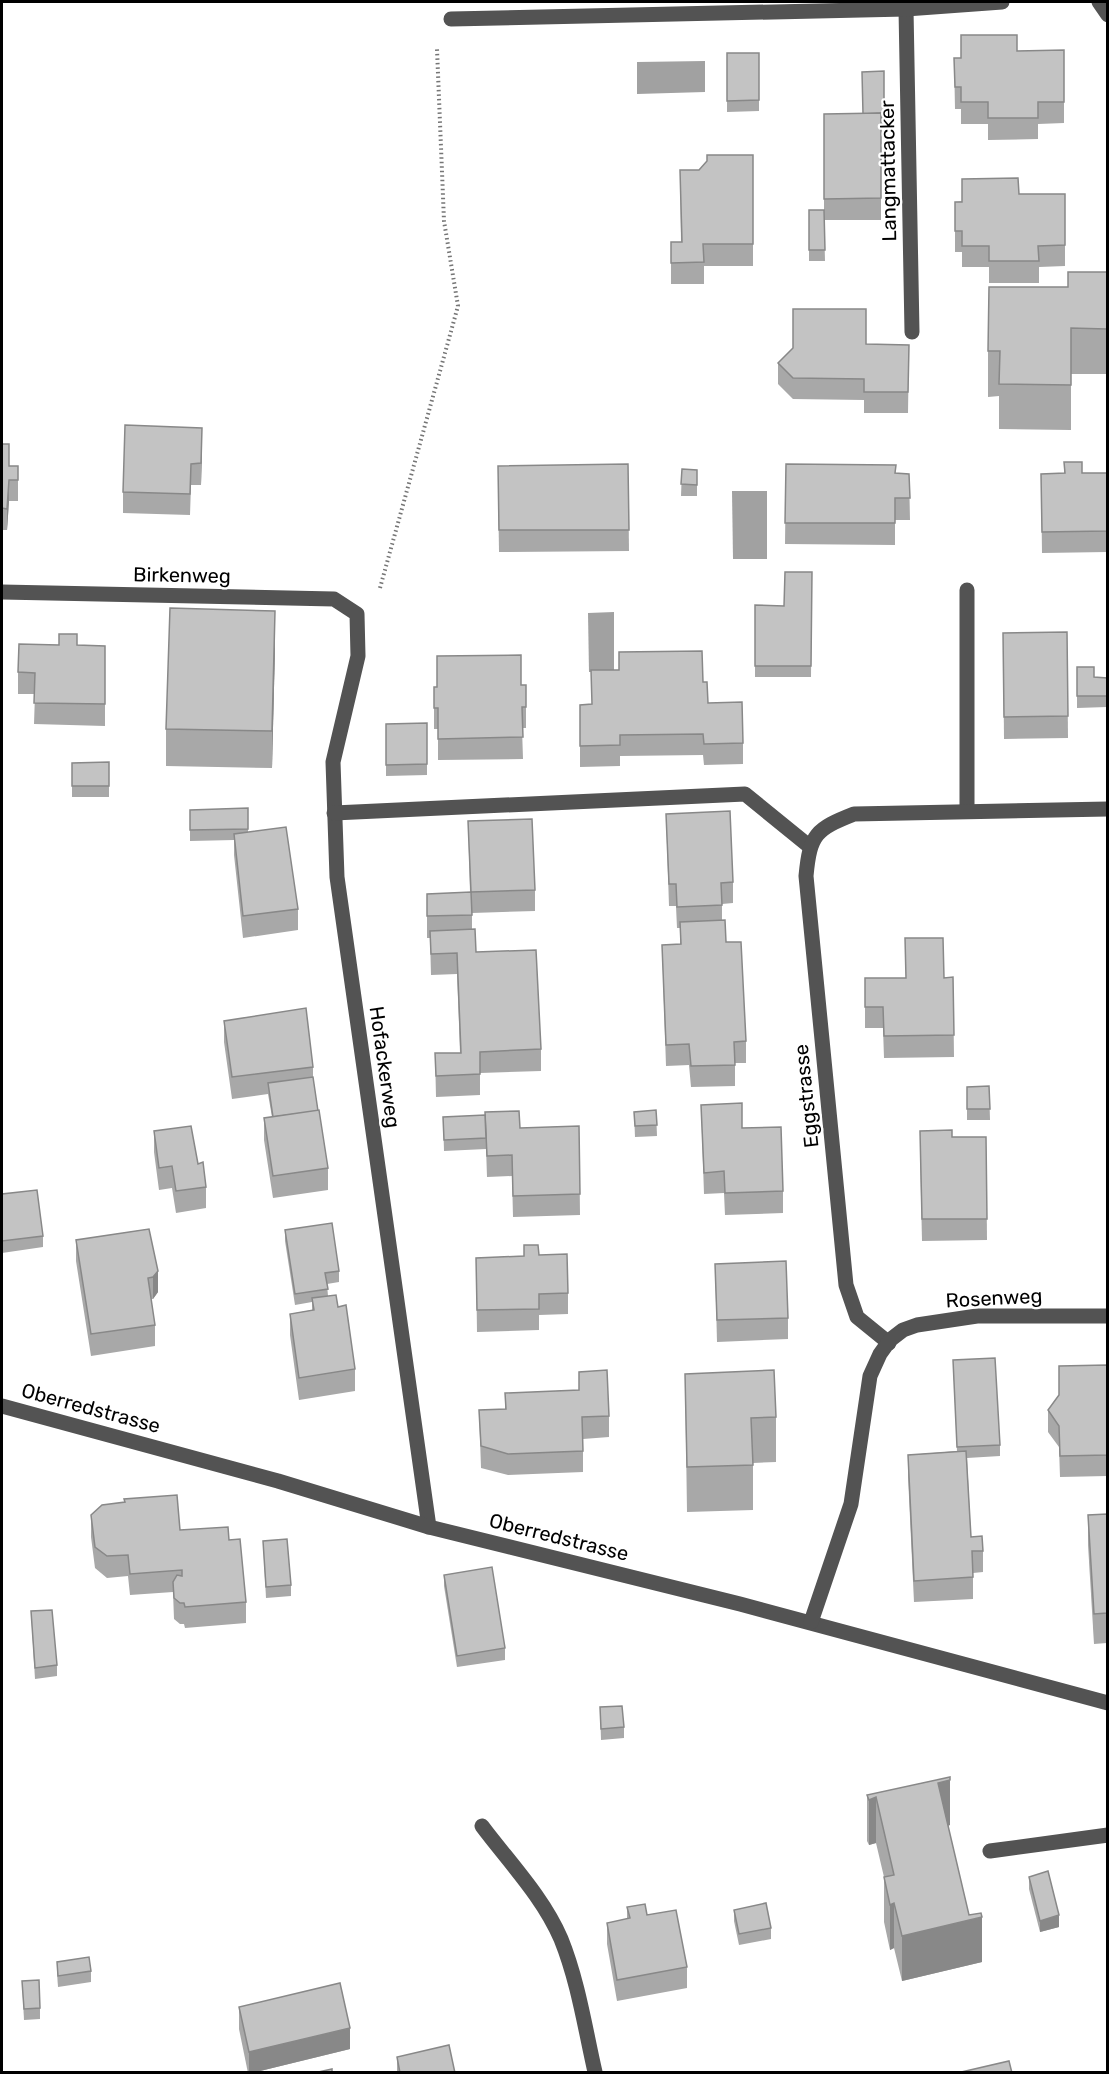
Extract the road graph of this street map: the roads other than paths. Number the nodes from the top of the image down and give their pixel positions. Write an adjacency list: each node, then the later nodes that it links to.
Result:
1 (1002, 2): 3 (street)
2 (1099, 2): 4 (street)
3 (906, 9): 5 (street); 6 (street, Langmattacker)
4 (1107, 15)
5 (451, 19)
6 (912, 332)
7 (967, 590): 11 (street)
8 (2, 592): 9 (street, Birkenweg)
9 (357, 614): 12 (street, Hofackerweg)
10 (1107, 809): 11 (street)
11 (967, 811): 13 (street)
12 (334, 813): 13 (street); 17 (street, Hofackerweg)
13 (809, 846): 15 (street, Eggstrasse)
14 (1107, 1316): 15 (street, Rosenweg)
15 (889, 1342): 18 (street)
16 (2, 1406): 17 (street, Oberredstrasse)
17 (429, 1527): 18 (street, Oberredstrasse)
18 (811, 1622): 19 (street, Oberredstrasse)
19 (1107, 1703)
20 (482, 1826): 23 (street)
21 (1107, 1835): 22 (street)
22 (990, 1851)
23 (595, 2073)

